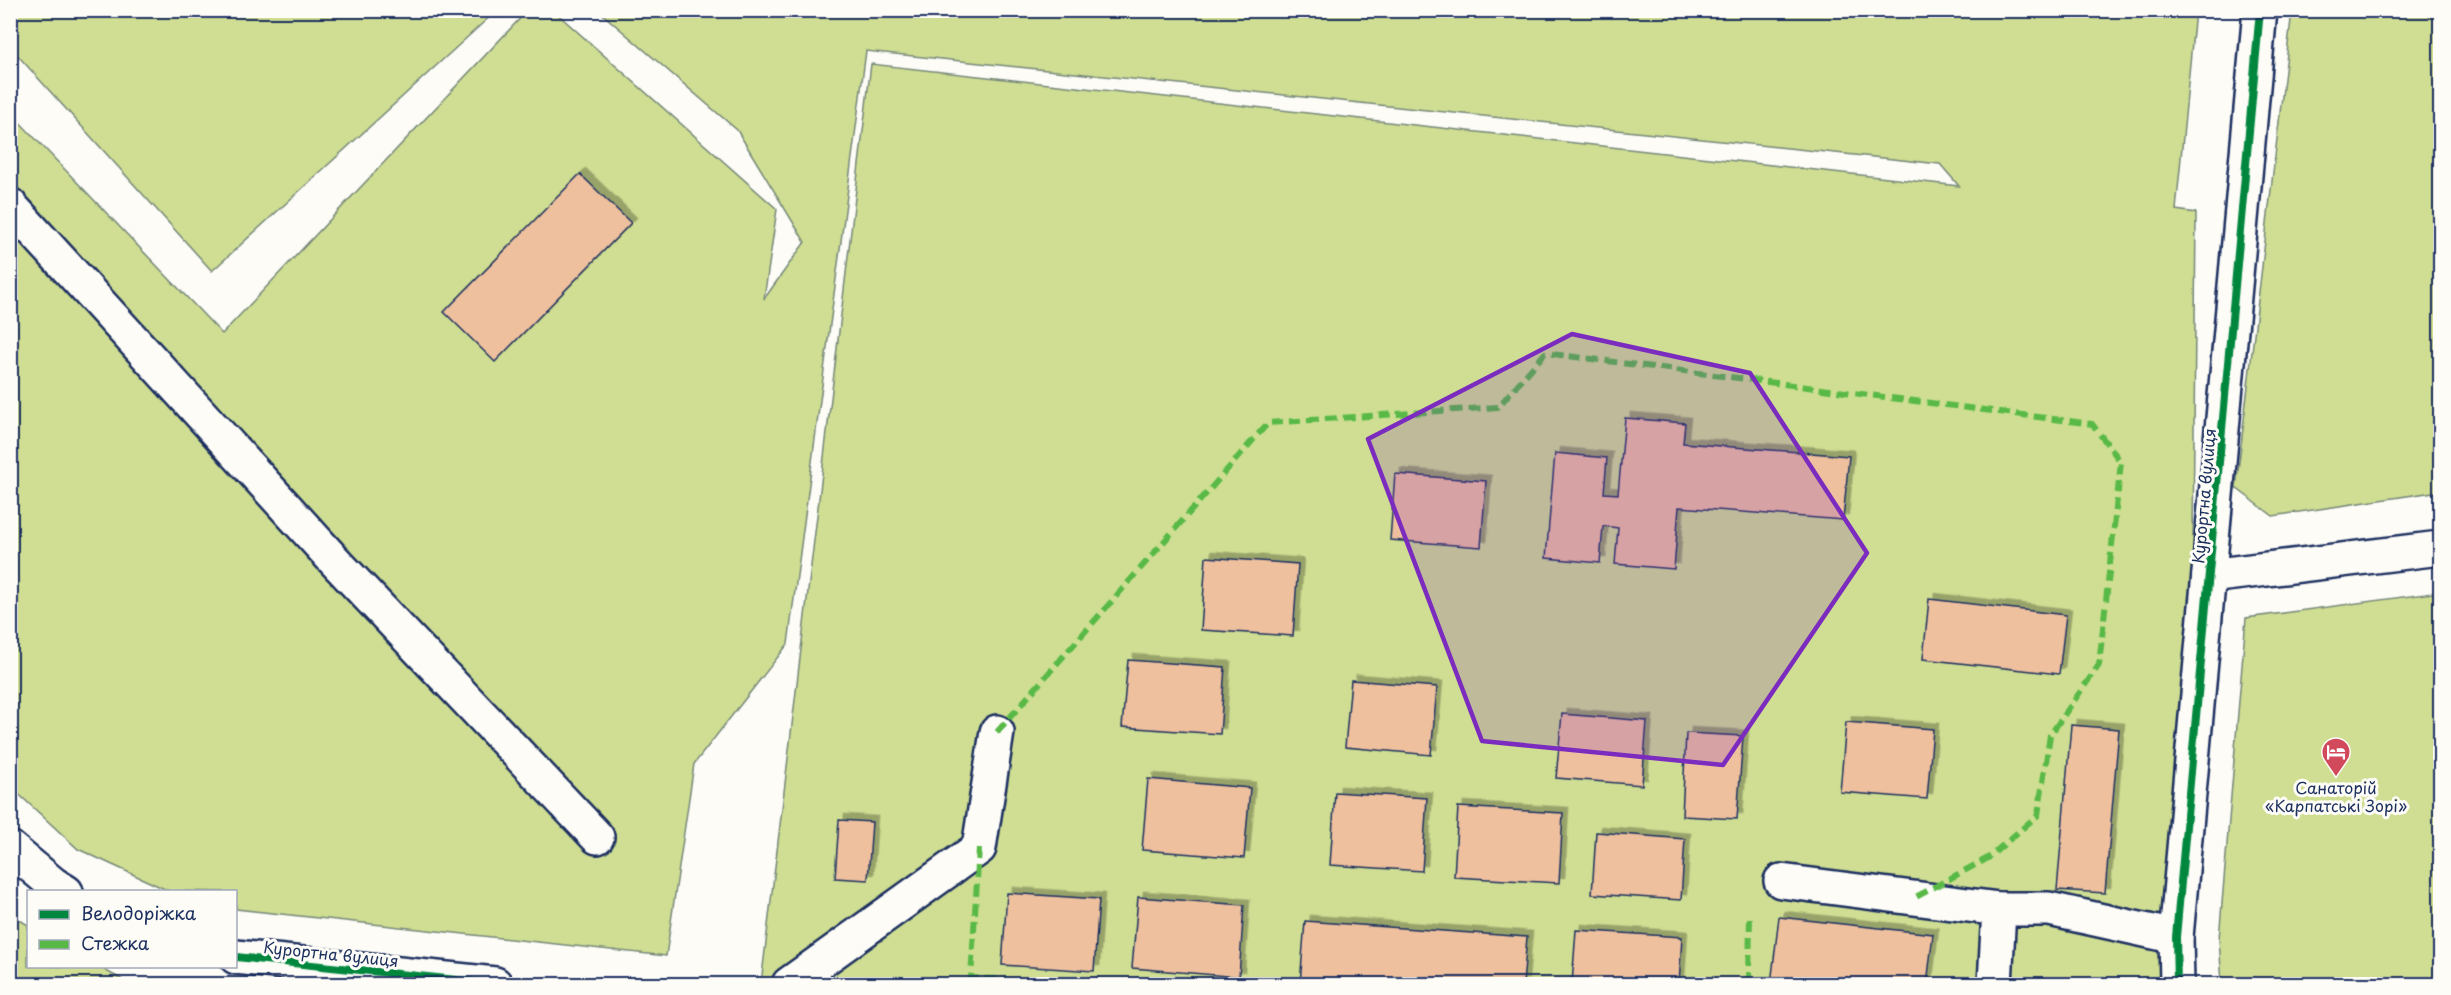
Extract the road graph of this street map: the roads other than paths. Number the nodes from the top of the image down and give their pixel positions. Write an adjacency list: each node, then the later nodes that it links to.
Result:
1 (2260, 10): 4 (street, Курортна вулиця)
2 (10, 205): 6 (street)
3 (2440, 548): 4 (street)
4 (2209, 576): 12 (street, Курортна вулиця)
5 (998, 732): 15 (street)
6 (597, 837)
7 (10, 848): 10 (street)
8 (10, 874): 10 (street)
9 (1781, 881): 11 (street)
10 (60, 888)
11 (1999, 909): 12 (street); 16 (street)
12 (2176, 937): 17 (street, Курортна вулиця)
13 (237, 957): 14 (street, Курортна вулиця)
14 (495, 984)
15 (789, 984)
16 (1995, 984)
17 (2177, 984)

